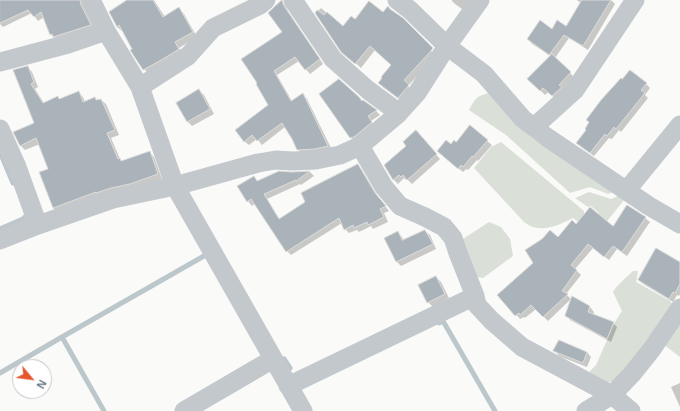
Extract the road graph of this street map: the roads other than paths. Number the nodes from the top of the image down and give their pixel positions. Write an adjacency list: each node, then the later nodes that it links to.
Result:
1 (91, 0): 7 (street)
2 (266, 0): 10 (street)
3 (293, 0): 11 (street)
4 (397, 0): 8 (street)
5 (480, 0): 8 (street)
6 (635, 0): 13 (street)
7 (106, 31): 9 (street); 10 (street)
8 (447, 46): 11 (street); 13 (street)
9 (0, 62)
10 (140, 87): 16 (street)
11 (398, 114): 15 (street)
12 (680, 124): 17 (street)
13 (534, 127): 17 (street)
14 (0, 129): 18 (street)
15 (360, 146): 16 (street); 21 (street)
16 (175, 186): 18 (street); 23 (street)
17 (626, 191): 19 (street)
18 (38, 224): 20 (street)
19 (680, 224)
20 (0, 240)
21 (475, 296): 24 (street); 25 (street)
22 (680, 308): 25 (street)
23 (273, 359): 24 (street); 26 (street)
24 (288, 386): 27 (street)
25 (612, 395): 28 (street); 29 (street)
26 (184, 411)
27 (303, 411)
28 (586, 411)
29 (631, 411)

